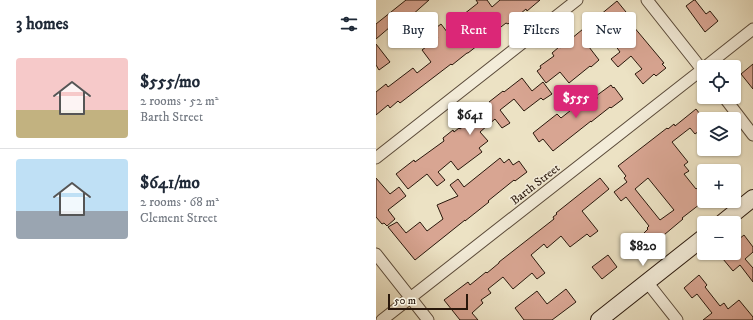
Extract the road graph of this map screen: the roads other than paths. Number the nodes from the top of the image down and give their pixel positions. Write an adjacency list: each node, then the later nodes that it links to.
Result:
1 (577, 0): 9 (street)
2 (647, 0): 5 (street)
3 (753, 29): 4 (street, Barth Street)
4 (715, 60)
5 (697, 61)
6 (697, 74): 15 (street, Barth Street)
7 (729, 104): 8 (street)
8 (753, 135)
9 (376, 158)
10 (753, 198): 11 (street)
11 (731, 216)
12 (697, 243): 14 (street)
13 (376, 254): 15 (street)
14 (647, 282): 18 (street); 19 (street)
15 (410, 298): 16 (street, Barth Street); 17 (street)
16 (382, 320)
17 (428, 320)
18 (599, 320)
19 (677, 320)

